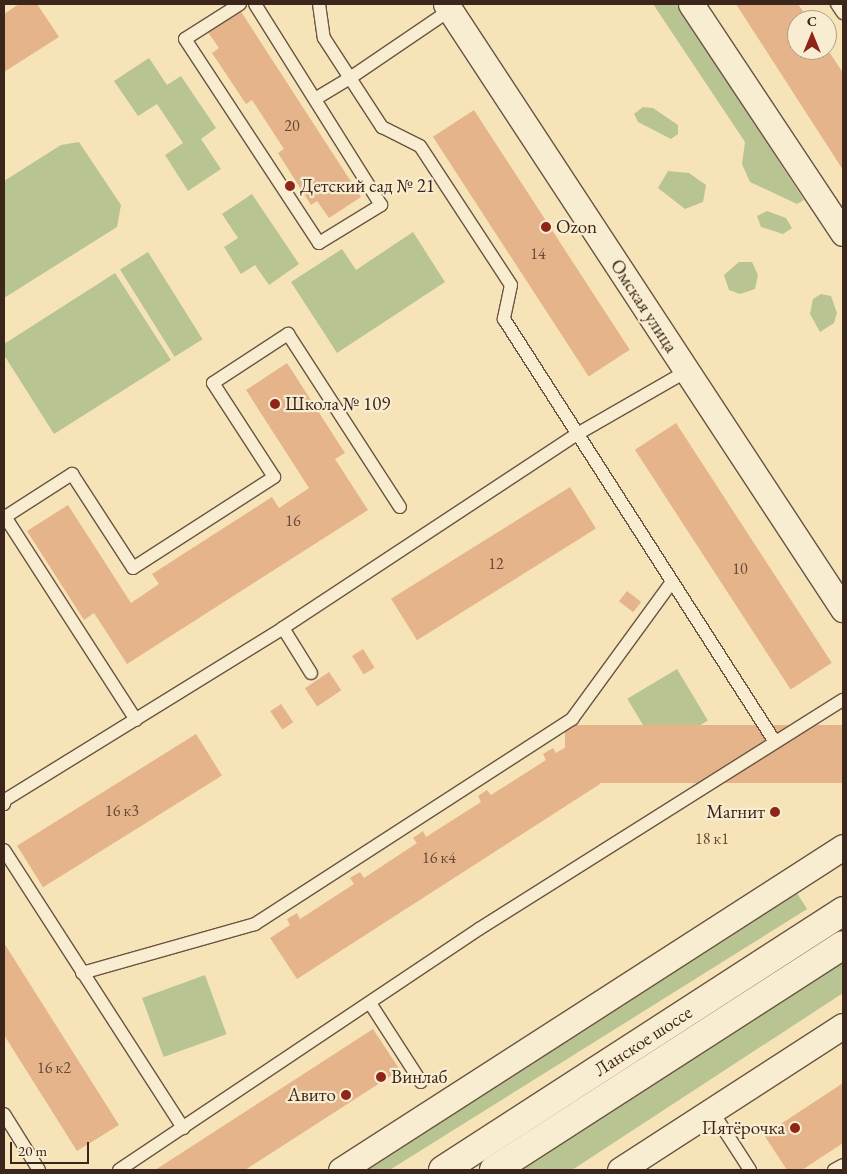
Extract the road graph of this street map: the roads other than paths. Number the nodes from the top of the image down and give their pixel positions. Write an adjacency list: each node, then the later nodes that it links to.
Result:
1 (240, 4): 9 (lane)
2 (255, 4): 9 (lane)
3 (319, 4): 8 (lane)
4 (691, 4): 10 (street)
5 (837, 4): 7 (lane)
6 (448, 7): 8 (lane); 11 (street, Омская улица)
7 (843, 13)
8 (350, 78): 9 (lane); 12 (lane)
9 (315, 99)
10 (843, 233)
11 (687, 371): 12 (lane); 15 (street, Омская улица)
12 (579, 433): 14 (lane); 16 (lane)
13 (400, 507): 19 (lane)
14 (672, 582): 20 (lane); 26 (lane)
15 (843, 609)
16 (283, 628): 17 (lane); 19 (lane)
17 (310, 673)
18 (843, 700): 20 (lane)
19 (136, 720): 21 (lane)
20 (775, 742): 27 (lane)
21 (4, 804)
22 (843, 847): 36 (street)
23 (4, 850): 26 (lane)
24 (843, 912): 37 (main road, Ланское шоссе)
25 (843, 945): 38 (main road, Ланское шоссе)
26 (82, 973): 32 (lane)
27 (370, 1003): 29 (lane); 32 (lane)
28 (843, 1026): 30 (street)
29 (421, 1082)
30 (712, 1111): 39 (street); 40 (lane)
31 (4, 1114): 34 (lane)
32 (183, 1128): 35 (lane)
33 (843, 1165): 41 (lane)
34 (39, 1170)
35 (120, 1170)
36 (341, 1170)
37 (443, 1170)
38 (494, 1170)
39 (620, 1170)
40 (750, 1170)
41 (834, 1170)

